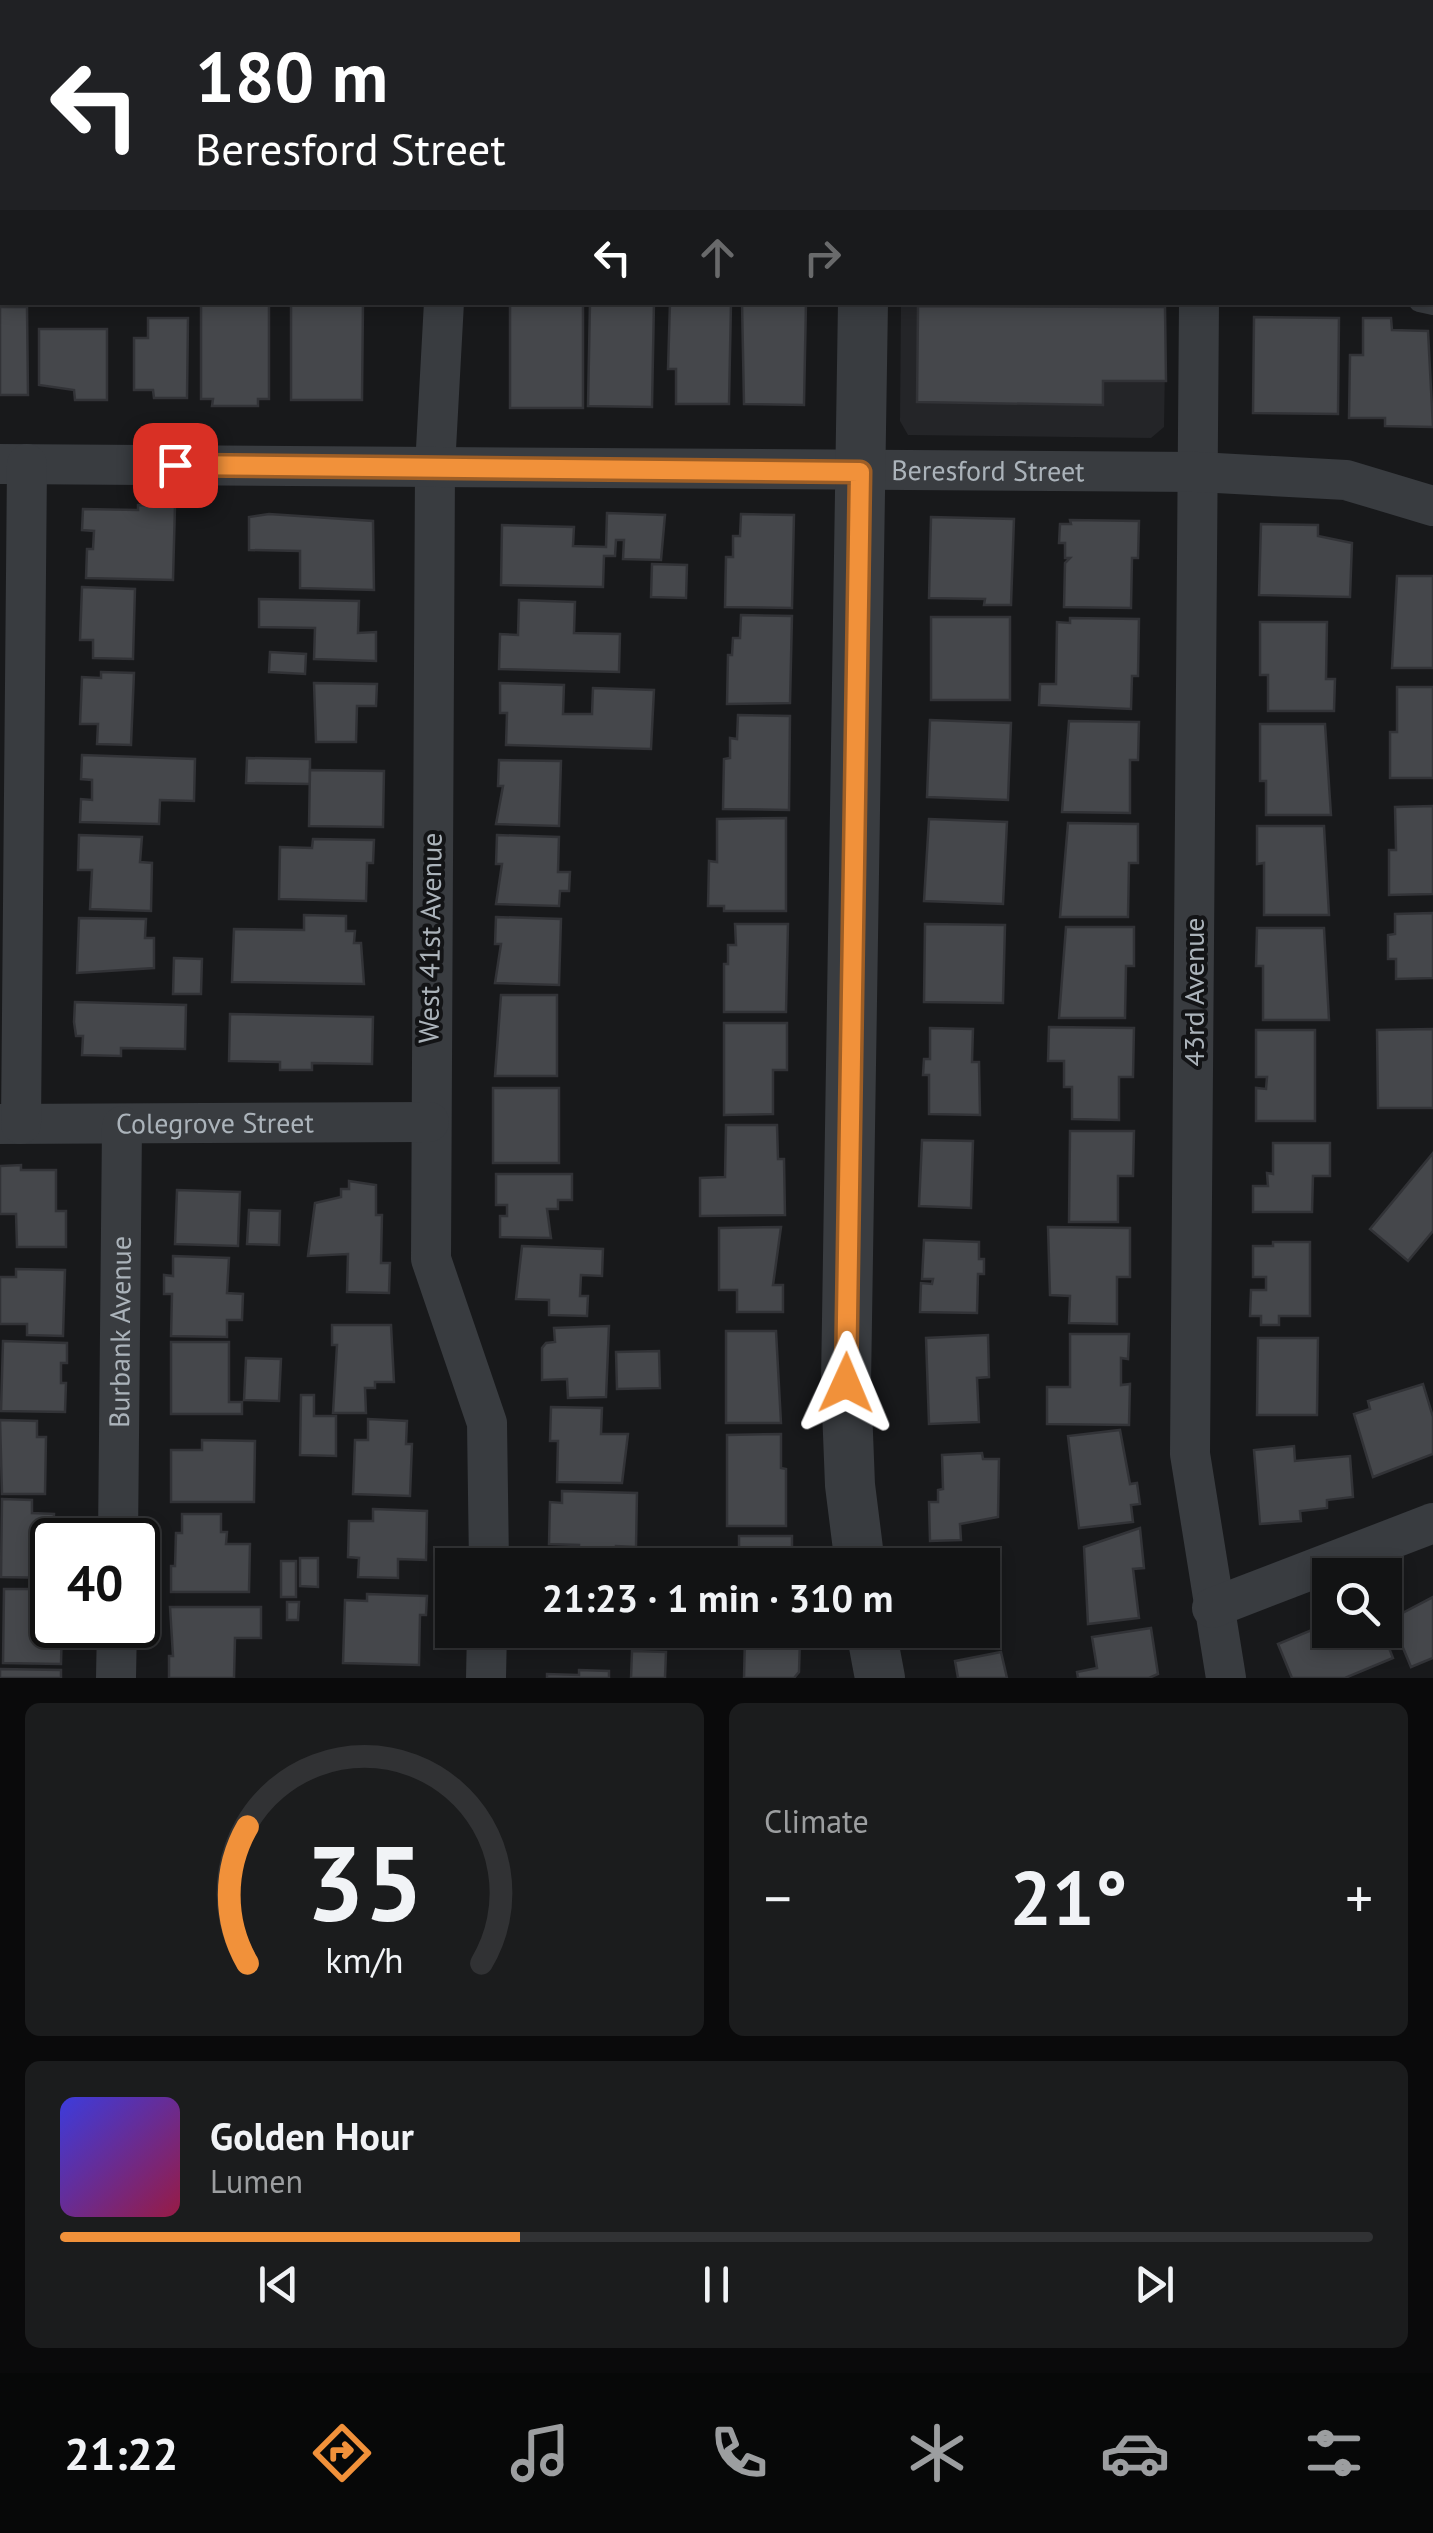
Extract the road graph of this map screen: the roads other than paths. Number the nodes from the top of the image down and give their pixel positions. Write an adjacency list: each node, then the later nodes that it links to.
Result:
1 (444, 305): 5 (street, West 41st Avenue)
2 (863, 305): 6 (street)
3 (1199, 305): 7 (street, 43rd Avenue)
4 (13, 464): 5 (street, Beresford Street); 10 (street)
5 (435, 467): 6 (street, Beresford Street); 9 (street, West 41st Avenue)
6 (860, 472): 7 (street, Beresford Street); 15 (street)
7 (1198, 472): 8 (street, Beresford Street); 16 (street, 43rd Avenue)
8 (1433, 506)
9 (429, 1122): 11 (street, Colegrove Street); 14 (street, West 41st Avenue)
10 (10, 1124): 11 (street, Colegrove Street)
11 (122, 1126): 12 (street, Burbank Avenue)
12 (118, 1518)
13 (1433, 1523): 16 (street)
14 (489, 1548)
15 (858, 1548)
16 (1212, 1608): 23 (street, 43rd Avenue)
17 (117, 1648): 20 (street)
18 (487, 1648): 21 (street)
19 (874, 1648): 22 (street)
20 (116, 1678)
21 (486, 1678)
22 (880, 1678)
23 (1226, 1678)

